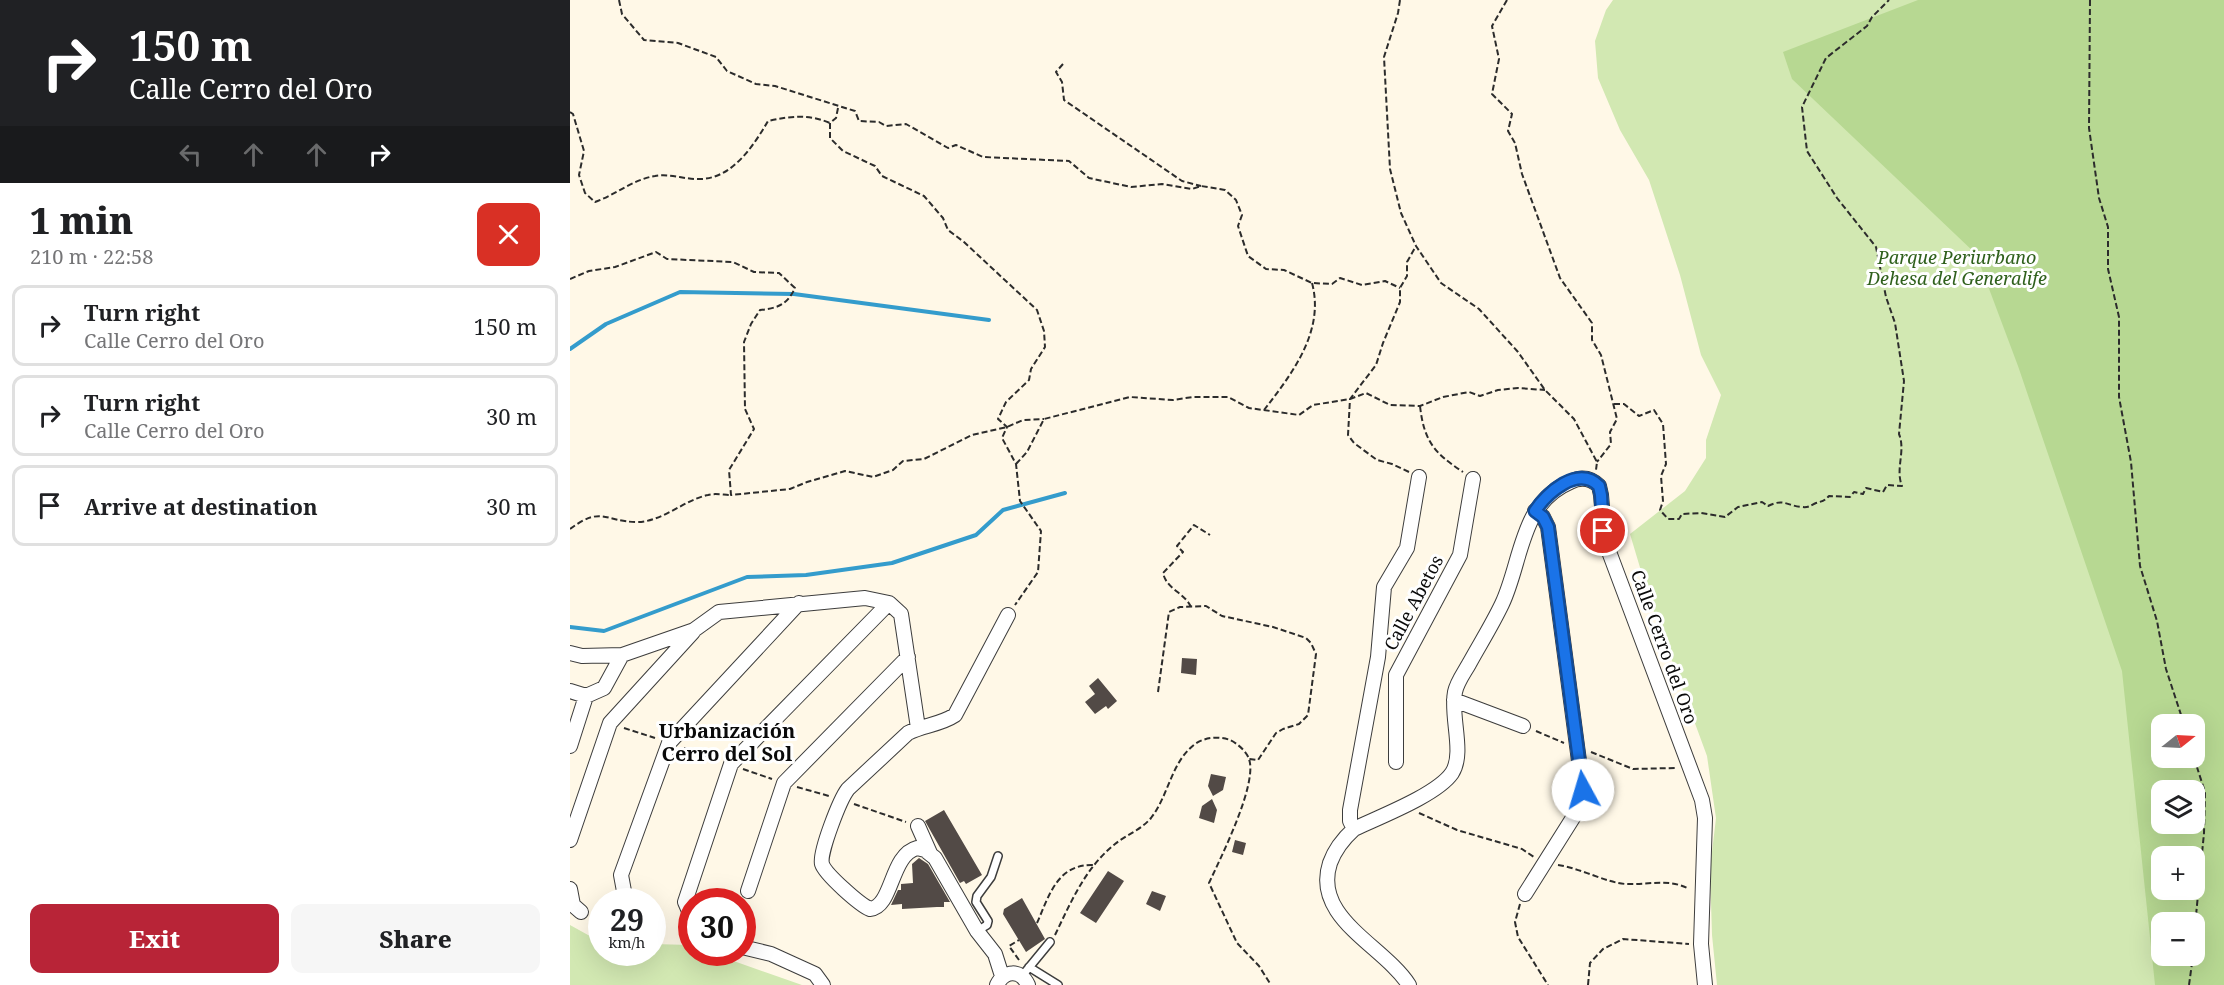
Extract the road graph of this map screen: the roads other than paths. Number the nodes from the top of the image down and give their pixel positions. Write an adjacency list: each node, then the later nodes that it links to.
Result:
1 (1419, 477): 14 (street, Calle Abetos)
2 (1473, 479): 15 (street, Calle Abetos)
3 (1535, 511): 13 (street); 29 (street); 39 (street, Calle Cerro del Oro)
4 (799, 603): 5 (street); 7 (street); 25 (street)
5 (889, 603): 10 (street); 26 (street)
6 (1008, 615): 17 (street)
7 (694, 630): 9 (street); 22 (street)
8 (570, 653): 9 (street)
9 (622, 655): 12 (street)
10 (908, 657): 17 (street); 27 (street)
11 (570, 691): 12 (street)
12 (586, 696): 18 (street)
13 (1454, 700): 16 (street); 21 (street)
14 (1370, 708): 15 (street); 21 (street, Calle Abetos)
15 (1397, 708): 19 (street, Calle Abetos)
16 (1523, 726)
17 (918, 728): 23 (street)
18 (570, 746)
19 (1396, 762)
20 (918, 826): 23 (street)
21 (1354, 829): 38 (street)
22 (570, 840)
23 (930, 853): 31 (street)
24 (998, 856): 31 (lane)
25 (623, 888)
26 (690, 888)
27 (749, 888)
28 (570, 889): 30 (street)
29 (1524, 894)
30 (581, 912)
31 (977, 931): 35 (street)
32 (1050, 942): 34 (lane)
33 (756, 950): 36 (street)
34 (1026, 976): 35 (street); 37 (lane)
35 (1000, 981)
36 (822, 985)
37 (1058, 985)
38 (1409, 985)
39 (1705, 985)

